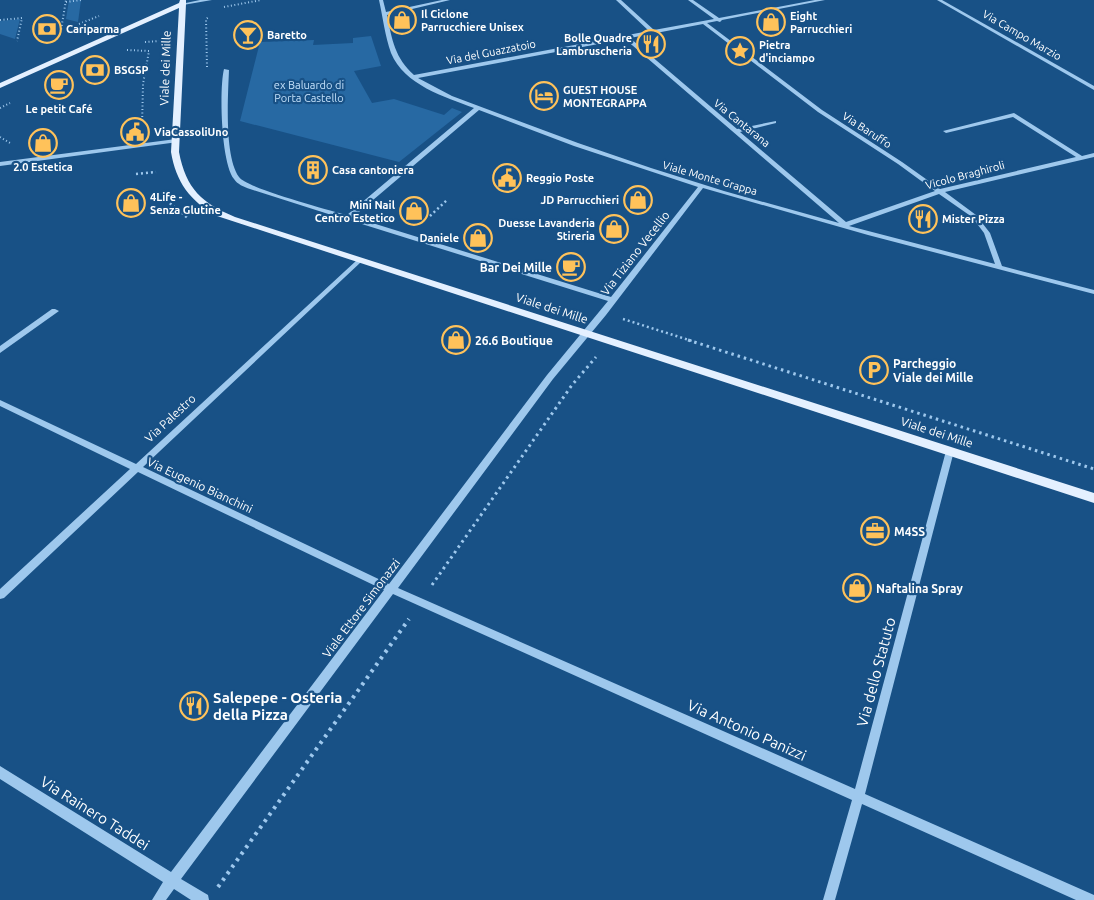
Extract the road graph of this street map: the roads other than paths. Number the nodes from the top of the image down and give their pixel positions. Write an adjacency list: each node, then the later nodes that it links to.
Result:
1 (210, 0): 8 (street)
2 (381, 0): 9 (street, Viale Monte Grappa)
3 (448, 0): 9 (street)
4 (618, 0): 12 (street)
5 (690, 0): 10 (street)
6 (823, 0): 10 (street, Via del Guazzatoio)
7 (939, 0): 17 (street, Via Campo Marzio)
8 (183, 2): 16 (main road); 22 (main road, Viale dei Mille)
9 (384, 14): 15 (street, Viale Monte Grappa)
10 (720, 21): 11 (street, Via del Guazzatoio)
11 (705, 24): 12 (street, Via del Guazzatoio); 27 (street, Via Baruffo)
12 (653, 32): 13 (street, Via del Guazzatoio)
13 (626, 37): 15 (street, Via del Guazzatoio); 20 (street, Via Cantarana)
14 (226, 70): 28 (street)
15 (413, 77): 18 (street, Viale Monte Grappa)
16 (0, 86)
17 (1094, 88)
18 (479, 107): 26 (street, Viale Monte Grappa); 28 (street)
19 (774, 122): 20 (street)
20 (736, 131): 29 (street, Via Cantarana)
21 (946, 131): 24 (street)
22 (176, 141): 25 (street); 30 (main road, Viale dei Mille)
23 (1094, 154): 24 (street, Vicolo Braghiroli)
24 (1081, 158): 27 (street, Vicolo Braghiroli)
25 (0, 164)
26 (701, 187): 29 (street, Viale Monte Grappa); 33 (street, Via Tiziano Vecellio)
27 (940, 192): 29 (street, Vicolo Braghiroli); 31 (street, Via Baruffo)
28 (347, 219): 33 (street)
29 (844, 225): 31 (street, Viale Monte Grappa)
30 (359, 261): 35 (main road, Viale dei Mille); 39 (street, Via Palestro)
31 (1000, 266): 32 (street, Viale Monte Grappa)
32 (1094, 292)
33 (612, 300): 35 (street, Via Tiziano Vecellio)
34 (55, 311): 36 (street)
35 (586, 333): 38 (main road, Viale dei Mille); 41 (street, Viale Ettore Simonazzi)
36 (0, 350)
37 (0, 403): 39 (street, Via Eugenio Bianchini)
38 (950, 451): 40 (main road, Viale dei Mille); 44 (street, Via dello Statuto)
39 (134, 468): 41 (street, Via Eugenio Bianchini); 42 (street, Via Palestro)
40 (1094, 498)
41 (391, 589): 44 (street, Via Antonio Panizzi); 45 (street, Viale Ettore Simonazzi)
42 (0, 595)
43 (0, 772): 45 (street, Via Rainero Taddei)
44 (859, 795): 48 (street, Via dello Statuto); 49 (street, Via Antonio Panizzi)
45 (172, 881): 46 (street, Viale Ettore Simonazzi); 47 (street, Via Rainero Taddei)
46 (158, 900)
47 (203, 900)
48 (829, 900)
49 (1091, 900)

